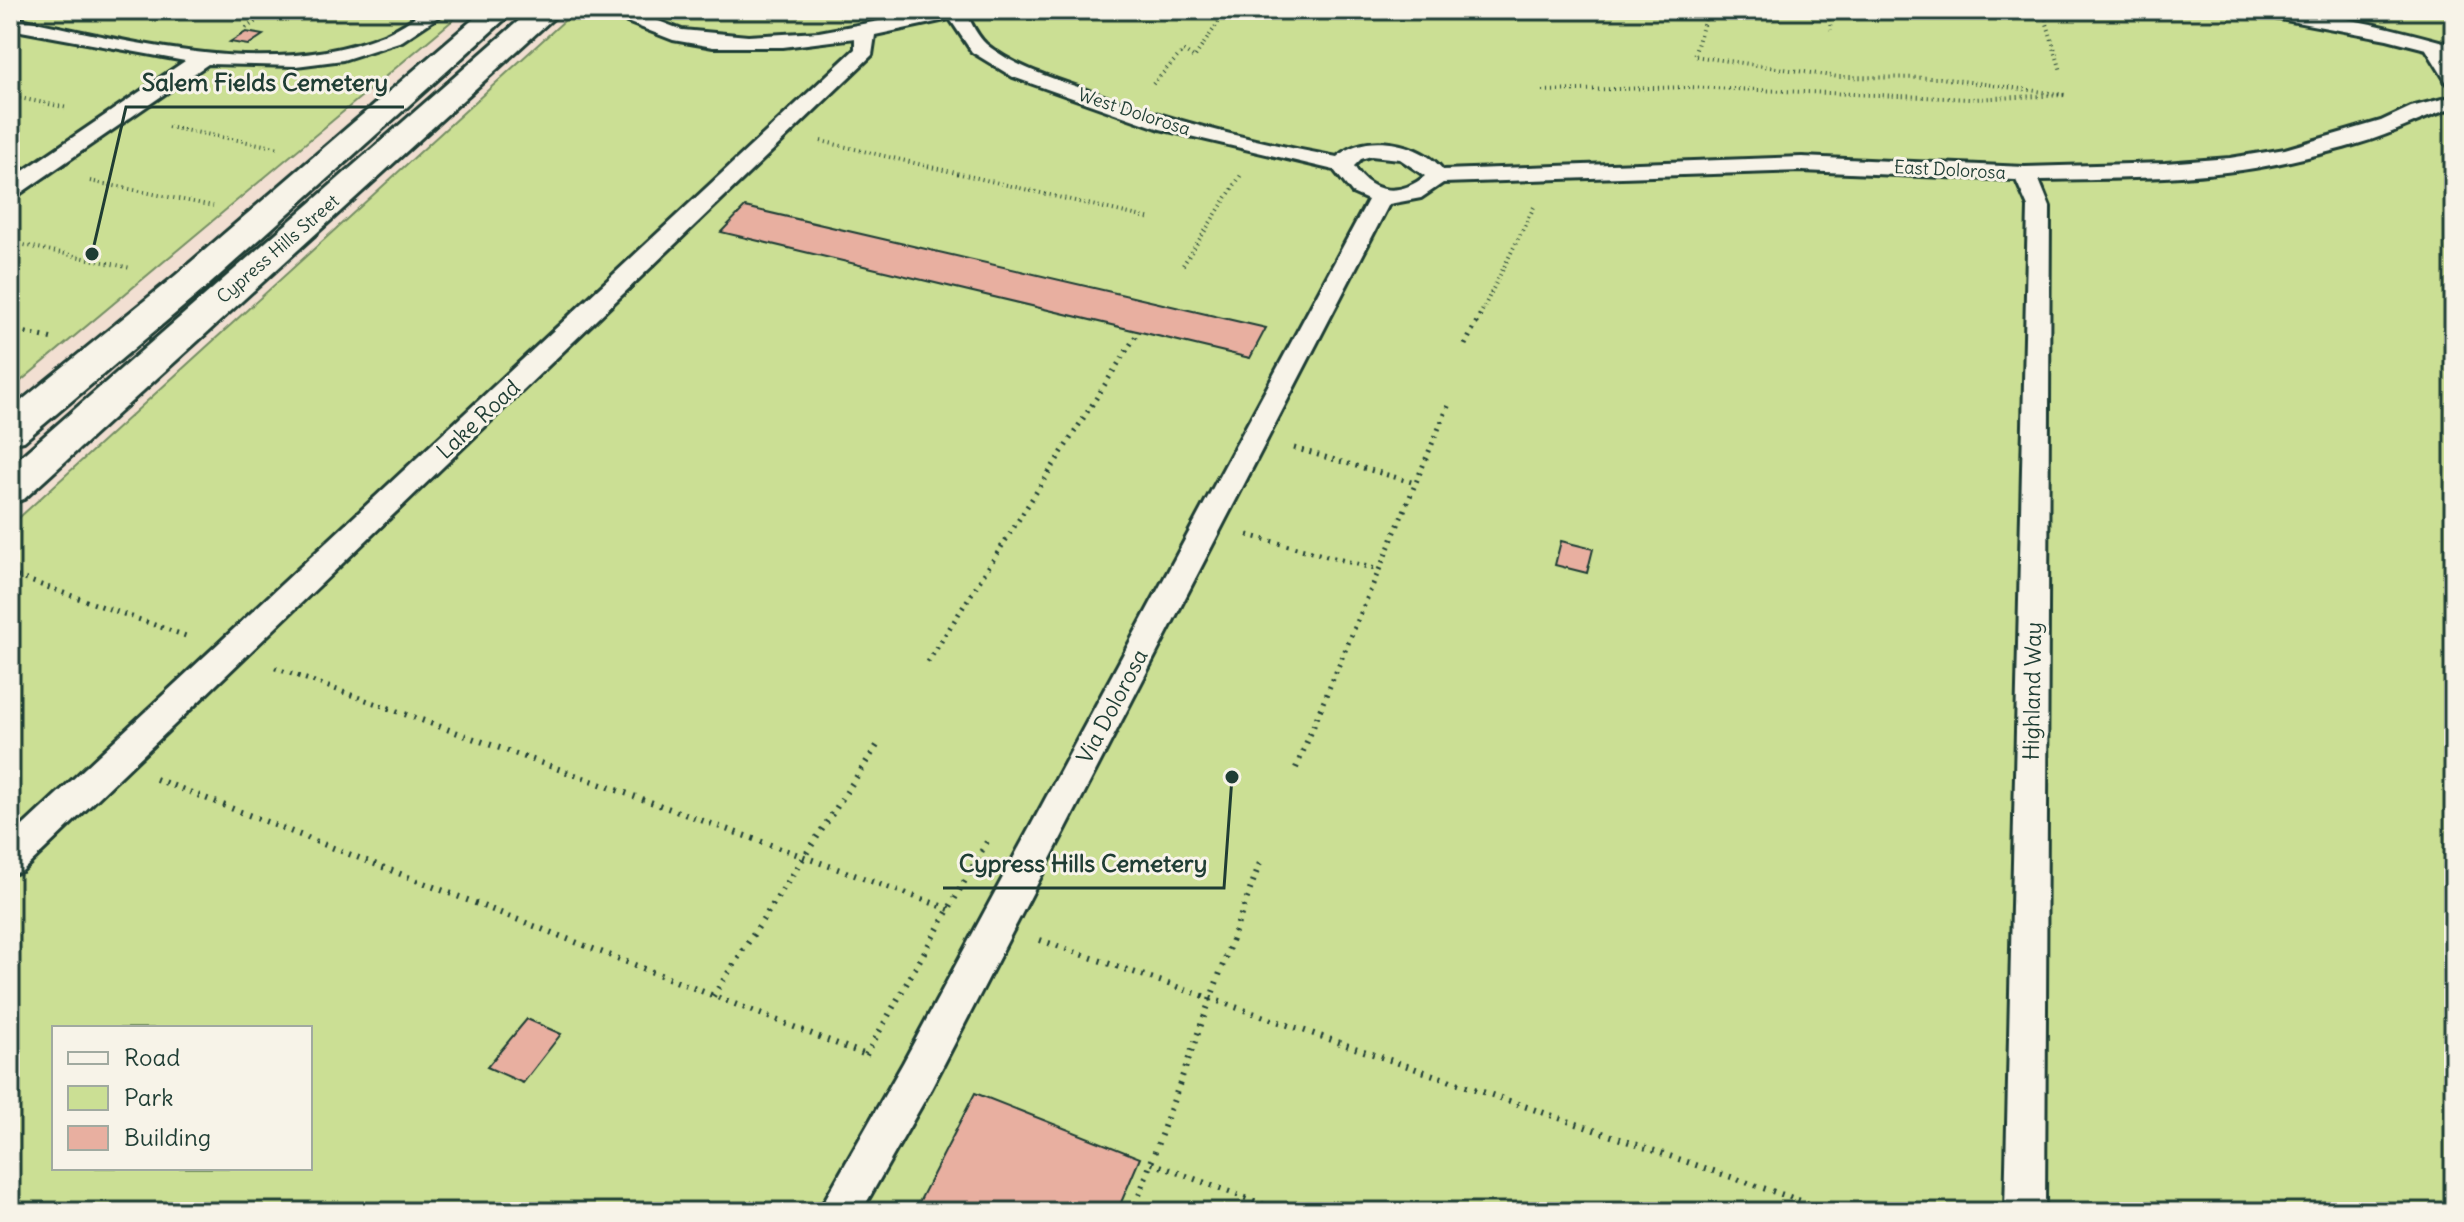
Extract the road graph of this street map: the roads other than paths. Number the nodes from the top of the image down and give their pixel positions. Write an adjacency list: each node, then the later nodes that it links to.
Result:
1 (501, 10): 18 (street, Cypress Hills Street)
2 (548, 10): 19 (street, Cypress Hills Street)
3 (632, 10): 8 (lane)
4 (2264, 10): 9 (lane)
5 (437, 11): 10 (lane)
6 (957, 11): 8 (lane); 13 (lane, West Dolorosa)
7 (10, 23): 10 (lane)
8 (865, 33): 20 (lane, Lake Road)
9 (2444, 48): 11 (lane)
10 (203, 58): 16 (lane)
11 (2454, 79)
12 (2454, 102): 14 (lane, East Dolorosa)
13 (1342, 165): 15 (lane); 17 (lane)
14 (2025, 174): 15 (lane, East Dolorosa); 22 (lane, Highland Way)
15 (1437, 177): 17 (lane)
16 (10, 190)
17 (1382, 196): 21 (lane, Via Dolorosa)
18 (10, 431)
19 (10, 489)
20 (10, 860)
21 (838, 1212)
22 (2025, 1212)

